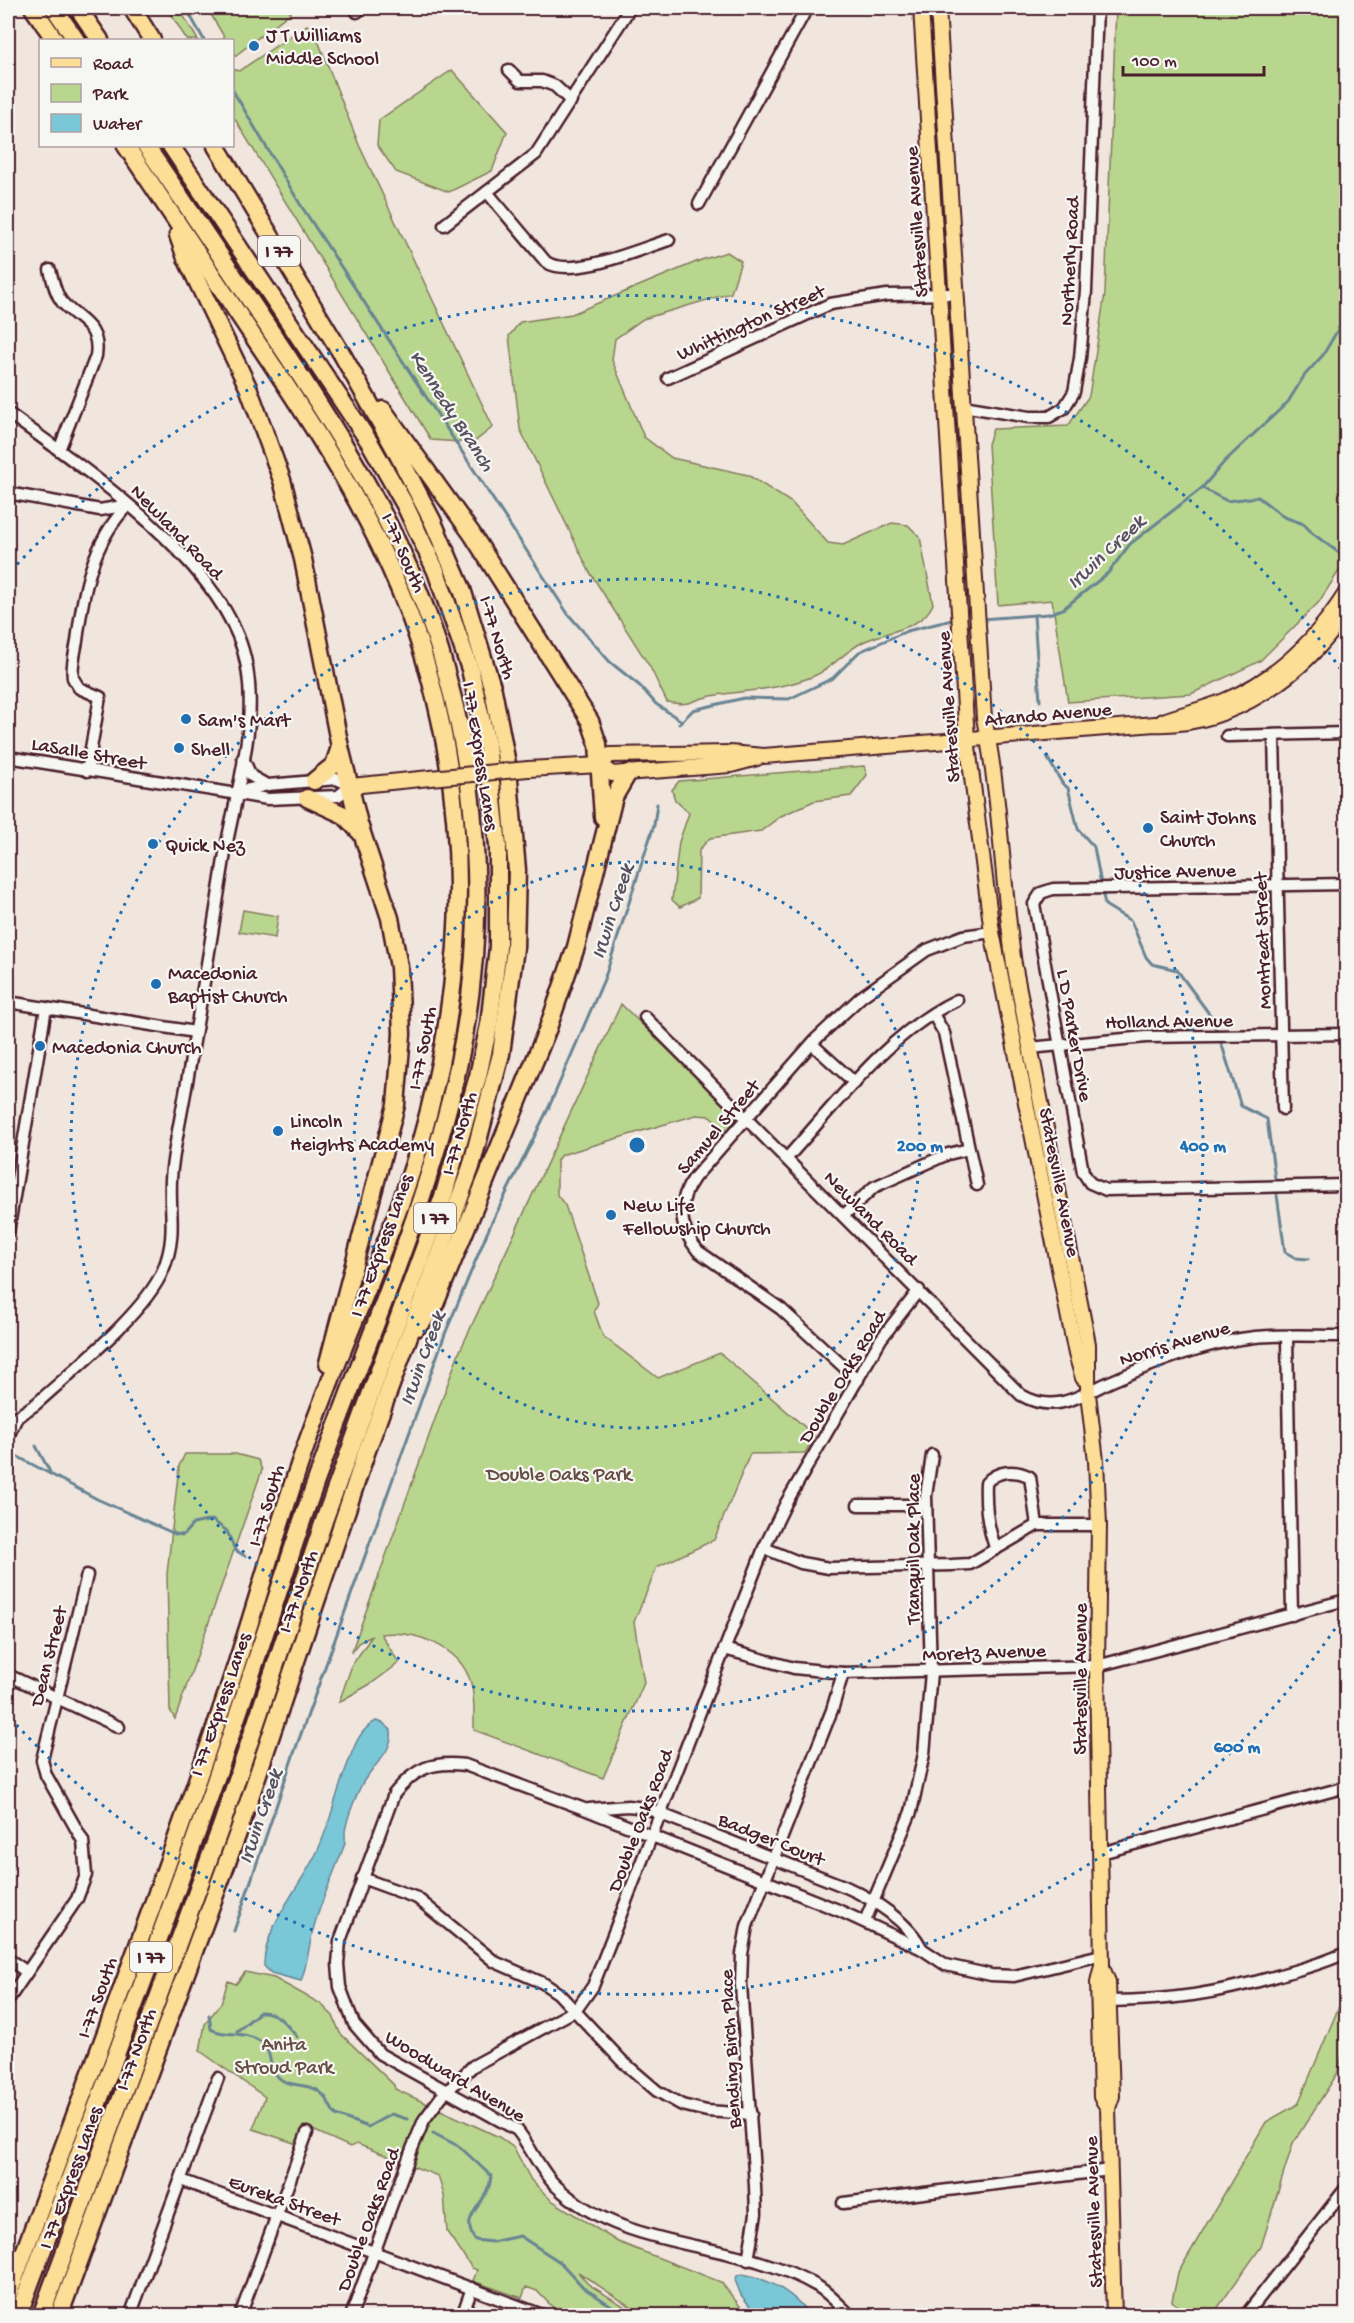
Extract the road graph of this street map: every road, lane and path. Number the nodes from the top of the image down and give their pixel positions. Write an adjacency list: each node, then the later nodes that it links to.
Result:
1 (33, 8): 10 (highway)
2 (54, 8): 11 (highway)
3 (78, 8): 12 (highway)
4 (132, 8): 13 (highway)
5 (630, 8): 15 (street)
6 (807, 8): 21 (street)
7 (921, 8): 26 (main road, Statesville Avenue)
8 (938, 8): 27 (main road, Statesville Avenue)
9 (1097, 8): 30 (street, Northerly Road)
10 (54, 39)
11 (75, 39)
12 (99, 39)
13 (151, 39)
14 (509, 70): 15 (street)
15 (571, 101): 20 (street)
16 (127, 147): 22 (highway, I-77 South / I 77)
17 (147, 147): 141 (highway, I 77 Express Lanes / I 77)
18 (172, 147): 142 (highway, I 77 Express Lanes / I 77)
19 (217, 147): 28 (highway, I-77 North / I 77)
20 (487, 192): 23 (street); 24 (street)
21 (699, 204)
22 (172, 214): 43 (highway); 89 (highway, I-77 South / I 77)
23 (444, 225)
24 (669, 240)
25 (50, 270): 32 (street)
26 (939, 294): 27 (street, Whittington Street); 29 (street, Whittington Street); 42 (main road, Statesville Avenue)
27 (956, 294): 30 (main road, Statesville Avenue)
28 (343, 356): 47 (highway); 83 (highway, I-77 North / I 77)
29 (668, 378)
30 (963, 406): 41 (main road, Statesville Avenue)
31 (8, 413): 32 (street, Newland Road)
32 (59, 450): 34 (street, Newland Road)
33 (8, 493): 34 (street)
34 (128, 505): 44 (street, Newland Road); 48 (street)
35 (1347, 593): 37 (main road, Atando Avenue)
36 (1347, 612): 37 (main road, Atando Avenue)
37 (1155, 724): 41 (main road, Atando Avenue)
38 (1347, 733): 39 (street)
39 (1274, 735): 40 (street); 58 (street, Montreat Street)
40 (1227, 736)
41 (988, 738): 42 (main road, Atando Avenue); 71 (main road, Statesville Avenue)
42 (968, 739): 45 (main road, Atando Avenue); 60 (main road, Statesville Avenue)
43 (339, 747): 50 (highway); 52 (highway)
44 (243, 755): 51 (street); 53 (street, Newland Road)
45 (764, 756): 47 (main road, Atando Avenue); 49 (main road, Atando Avenue)
46 (8, 757): 48 (street, LaSalle Street)
47 (600, 765): 49 (main road, Atando Avenue); 52 (main road, LaSalle Street, bridge); 55 (highway)
48 (87, 771): 53 (street, LaSalle Street)
49 (628, 773): 55 (highway)
50 (314, 782): 51 (street, LaSalle Street); 52 (street, LaSalle Street)
51 (268, 785): 53 (street, LaSalle Street)
52 (351, 786): 54 (street, LaSalle Street); 56 (highway)
53 (236, 792): 54 (street, LaSalle Street); 66 (street, Newland Road)
54 (307, 798): 56 (highway)
55 (604, 830): 83 (highway)
56 (363, 834): 89 (highway)
57 (1347, 884): 58 (street, Justice Avenue)
58 (1278, 885): 59 (street, Justice Avenue); 68 (street, Montreat Street)
59 (1041, 893): 70 (street, L D Parker Drive)
60 (992, 932): 69 (street, Samuel Street); 86 (main road, Statesville Avenue)
61 (957, 1000): 64 (street)
62 (8, 1002): 63 (street)
63 (46, 1008): 66 (street); 80 (street)
64 (933, 1014): 72 (street); 75 (street)
65 (645, 1017): 74 (street, Newland Road)
66 (195, 1032): 87 (street, Newland Road)
67 (1347, 1034): 68 (street, Holland Avenue)
68 (1281, 1036): 70 (street, Holland Avenue); 73 (street, Montreat Street)
69 (812, 1044): 72 (street); 74 (street, Samuel Street)
70 (1059, 1044): 71 (street, Holland Avenue); 78 (street, L D Parker Drive)
71 (1029, 1048): 86 (main road, Statesville Avenue)
72 (855, 1083): 76 (street)
73 (1283, 1109)
74 (746, 1118): 76 (street, Newland Road); 85 (street, Samuel Street)
75 (969, 1149): 77 (street); 79 (street)
76 (787, 1158): 79 (street, Newland Road)
77 (977, 1185)
78 (1347, 1185)
79 (844, 1215): 81 (street, Newland Road)
80 (8, 1232)
81 (919, 1290): 85 (street, Double Oaks Road); 86 (street, Newland Road)
82 (1347, 1336): 84 (street, Norris Avenue)
83 (409, 1337): 143 (highway, I-77 North / I 77)
84 (1287, 1337): 86 (street, Norris Avenue); 100 (street)
85 (858, 1380): 95 (street, Double Oaks Road)
86 (1088, 1394): 94 (main road, Statesville Avenue)
87 (12, 1418): 88 (street)
88 (8, 1437)
89 (304, 1451): 140 (highway, I-77 South / I 77)
90 (932, 1455): 92 (street, Tranquil Oak Place)
91 (858, 1505): 92 (street)
92 (926, 1505): 97 (street, Tranquil Oak Place)
93 (1037, 1525): 94 (street); 96 (street); 96 (street)
94 (1099, 1525): 102 (main road, Statesville Avenue)
95 (764, 1548): 97 (street); 101 (street, Double Oaks Road)
96 (996, 1549): 97 (street)
97 (927, 1565): 103 (street, Tranquil Oak Place)
98 (87, 1575): 106 (street, Dean Street)
99 (1347, 1600): 100 (street, Moretz Avenue)
100 (1292, 1615): 102 (street, Moretz Avenue)
101 (724, 1649): 104 (street, Moretz Avenue); 111 (street, Double Oaks Road)
102 (1097, 1666): 103 (street, Moretz Avenue); 113 (main road, Statesville Avenue)
103 (930, 1671): 104 (street, Moretz Avenue); 117 (street, Tranquil Oak Place)
104 (843, 1673): 114 (street, Bending Birch Place)
105 (8, 1675): 106 (street)
106 (56, 1697): 107 (street); 123 (street, Dean Street)
107 (119, 1727)
108 (465, 1765): 110 (street, Badger Court); 115 (street, Woodward Avenue)
109 (1347, 1787): 113 (street)
110 (587, 1809): 111 (street, Badger Court); 112 (street, Badger Court)
111 (662, 1813): 112 (street, Double Oaks Road); 114 (street, Badger Court)
112 (652, 1837): 116 (street, Badger Court); 126 (street, Double Oaks Road)
113 (1101, 1853): 122 (main road, Statesville Avenue)
114 (772, 1858): 116 (street, Bending Birch Place); 117 (street, Badger Court)
115 (362, 1878): 126 (street); 128 (street, Woodward Avenue)
116 (763, 1880): 118 (street, Badger Court); 130 (street, Bending Birch Place)
117 (873, 1902): 118 (street, Tranquil Oak Place); 119 (street, Badger Court)
118 (865, 1922): 119 (street, Badger Court)
119 (922, 1949): 122 (street, Badger Court)
120 (1343, 1954): 125 (street)
121 (8, 1959): 123 (street)
122 (1102, 1960): 125 (main road, Statesville Avenue); 129 (main road, Statesville Avenue)
123 (27, 1972): 124 (street, Dean Street)
124 (8, 2000)
125 (1109, 2001): 129 (main road, Statesville Avenue)
126 (576, 2010): 128 (street, Double Oaks Road); 130 (street)
127 (218, 2078): 133 (street)
128 (446, 2090): 137 (street, Double Oaks Road); 138 (street, Woodward Avenue)
129 (1108, 2108): 132 (main road, Statesville Avenue)
130 (751, 2114): 138 (street, Bending Birch Place)
131 (307, 2133): 136 (street)
132 (1110, 2170): 135 (street); 150 (main road, Statesville Avenue)
133 (181, 2180): 136 (street, Eureka Street); 144 (street)
134 (1347, 2188): 151 (street)
135 (843, 2203)
136 (277, 2215): 137 (street, Eureka Street); 145 (street)
137 (374, 2251): 139 (street, Eureka Street); 146 (street, Double Oaks Road)
138 (748, 2260): 149 (street, Woodward Avenue)
139 (472, 2288): 147 (street); 148 (street, Eureka Street)
140 (8, 2296)
141 (18, 2316)
142 (41, 2316)
143 (59, 2316)
144 (130, 2316)
145 (240, 2316)
146 (351, 2316)
147 (462, 2316)
148 (545, 2316)
149 (851, 2316)
150 (1114, 2316)
151 (1245, 2316)

